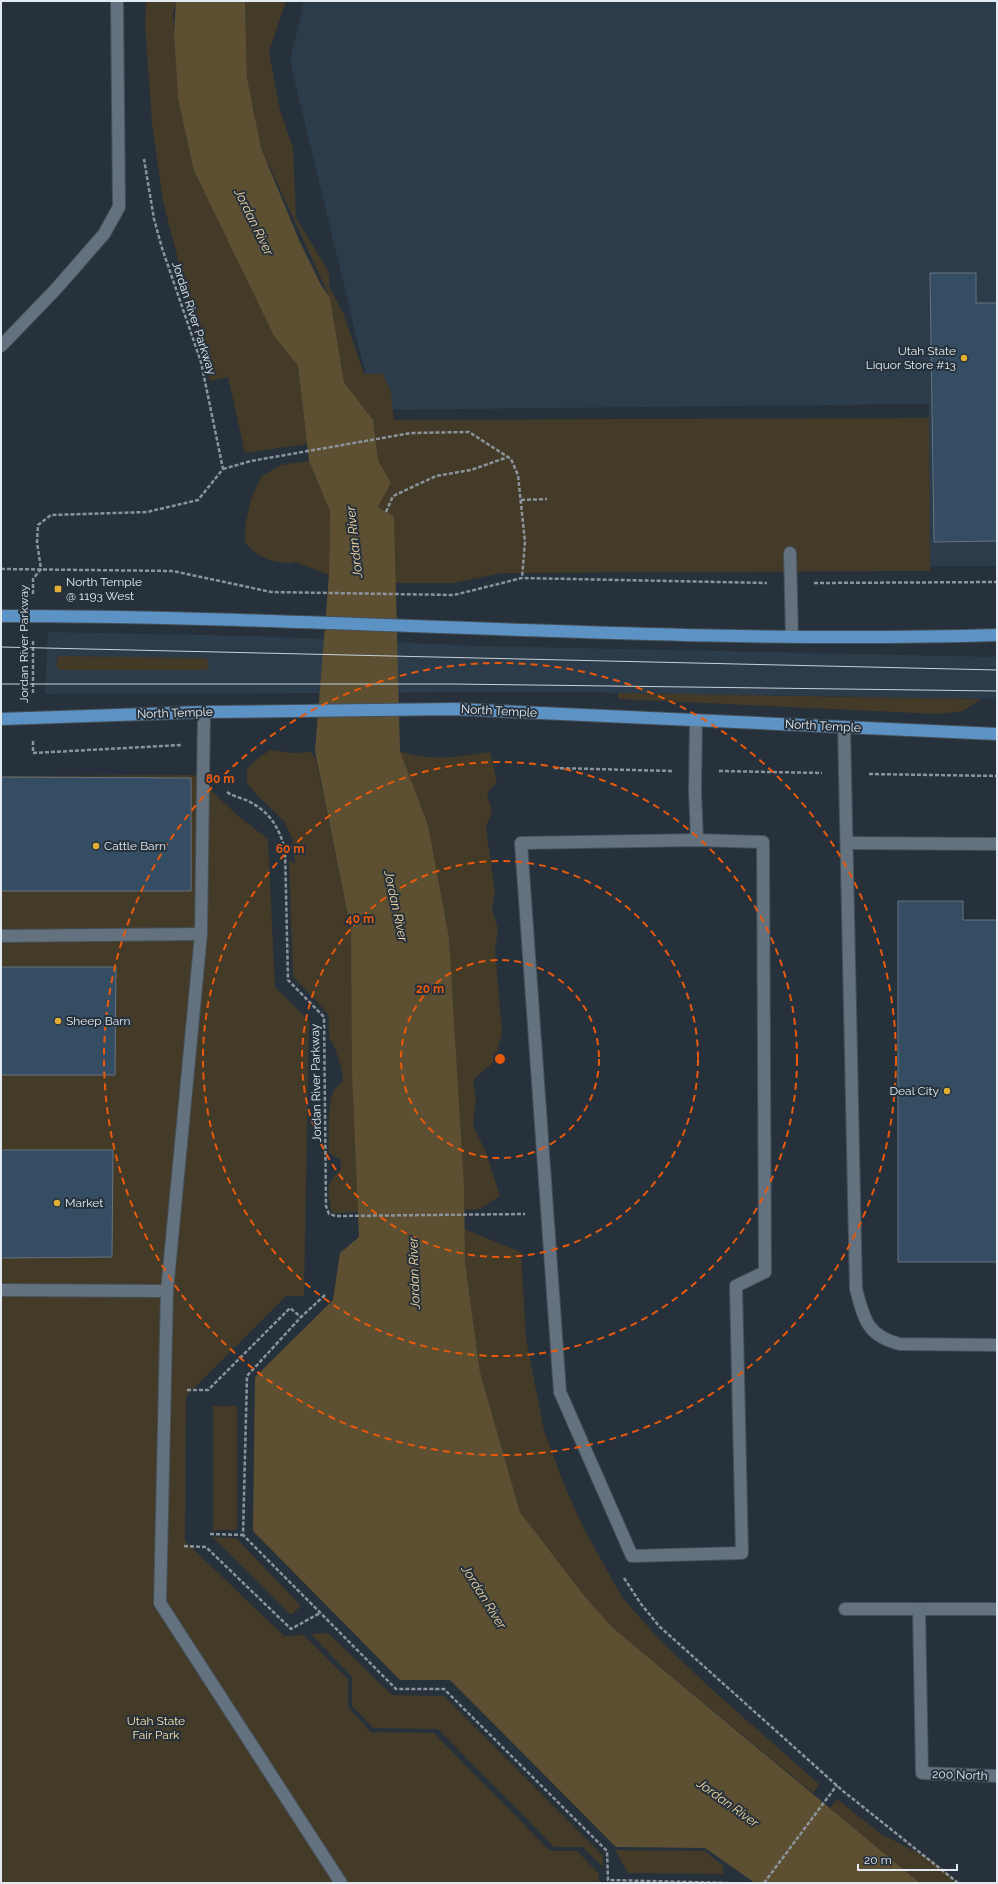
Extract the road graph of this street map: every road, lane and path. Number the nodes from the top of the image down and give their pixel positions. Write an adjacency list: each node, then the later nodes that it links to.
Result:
1 (117, 1): 3 (lane)
2 (143, 153): 5 (path, Jordan River Parkway)
3 (1, 346)
4 (508, 457): 5 (path); 7 (path); 8 (path)
5 (223, 469): 11 (path)
6 (547, 499): 7 (path)
7 (521, 500): 12 (path)
8 (386, 512)
9 (790, 553): 14 (lane)
10 (1, 569): 11 (path)
11 (41, 569): 12 (path); 16 (path, Jordan River Parkway)
12 (522, 578): 14 (path)
13 (997, 582): 14 (path)
14 (791, 583): 18 (lane)
15 (1, 616): 16 (main road)
16 (33, 616): 18 (main road); 21 (path, Jordan River Parkway)
17 (997, 636): 18 (main road)
18 (792, 637)
19 (204, 712): 21 (main road, North Temple); 22 (main road, North Temple); 25 (lane)
20 (1, 719): 21 (main road, North Temple)
21 (33, 719): 25 (path, Jordan River Parkway)
22 (696, 720): 23 (main road, North Temple); 27 (lane)
23 (844, 727): 24 (main road, North Temple); 28 (lane)
24 (997, 734)
25 (203, 744): 34 (lane)
26 (554, 768): 27 (path)
27 (696, 771): 28 (path); 31 (lane)
28 (846, 774): 29 (path); 32 (lane)
29 (997, 776)
30 (229, 794): 36 (path, Jordan River Parkway)
31 (697, 840): 31 (lane)
32 (847, 843): 33 (lane); 41 (lane)
33 (997, 844)
34 (201, 934): 35 (lane); 38 (lane)
35 (1, 936)
36 (480, 1214)
37 (1, 1290): 38 (lane)
38 (167, 1291): 42 (lane)
39 (325, 1295): 40 (path)
40 (301, 1317): 42 (path); 44 (path)
41 (997, 1345)
42 (165, 1390): 45 (lane)
43 (210, 1534): 44 (path)
44 (243, 1535): 49 (path)
45 (161, 1546): 49 (path); 51 (lane)
46 (845, 1609): 47 (lane)
47 (919, 1609): 48 (lane); 50 (lane, 200 North)
48 (997, 1609)
49 (320, 1613): 52 (path)
50 (997, 1776)
51 (341, 1883)
52 (728, 1883)
53 (764, 1883): 54 (path)
54 (958, 1883)

